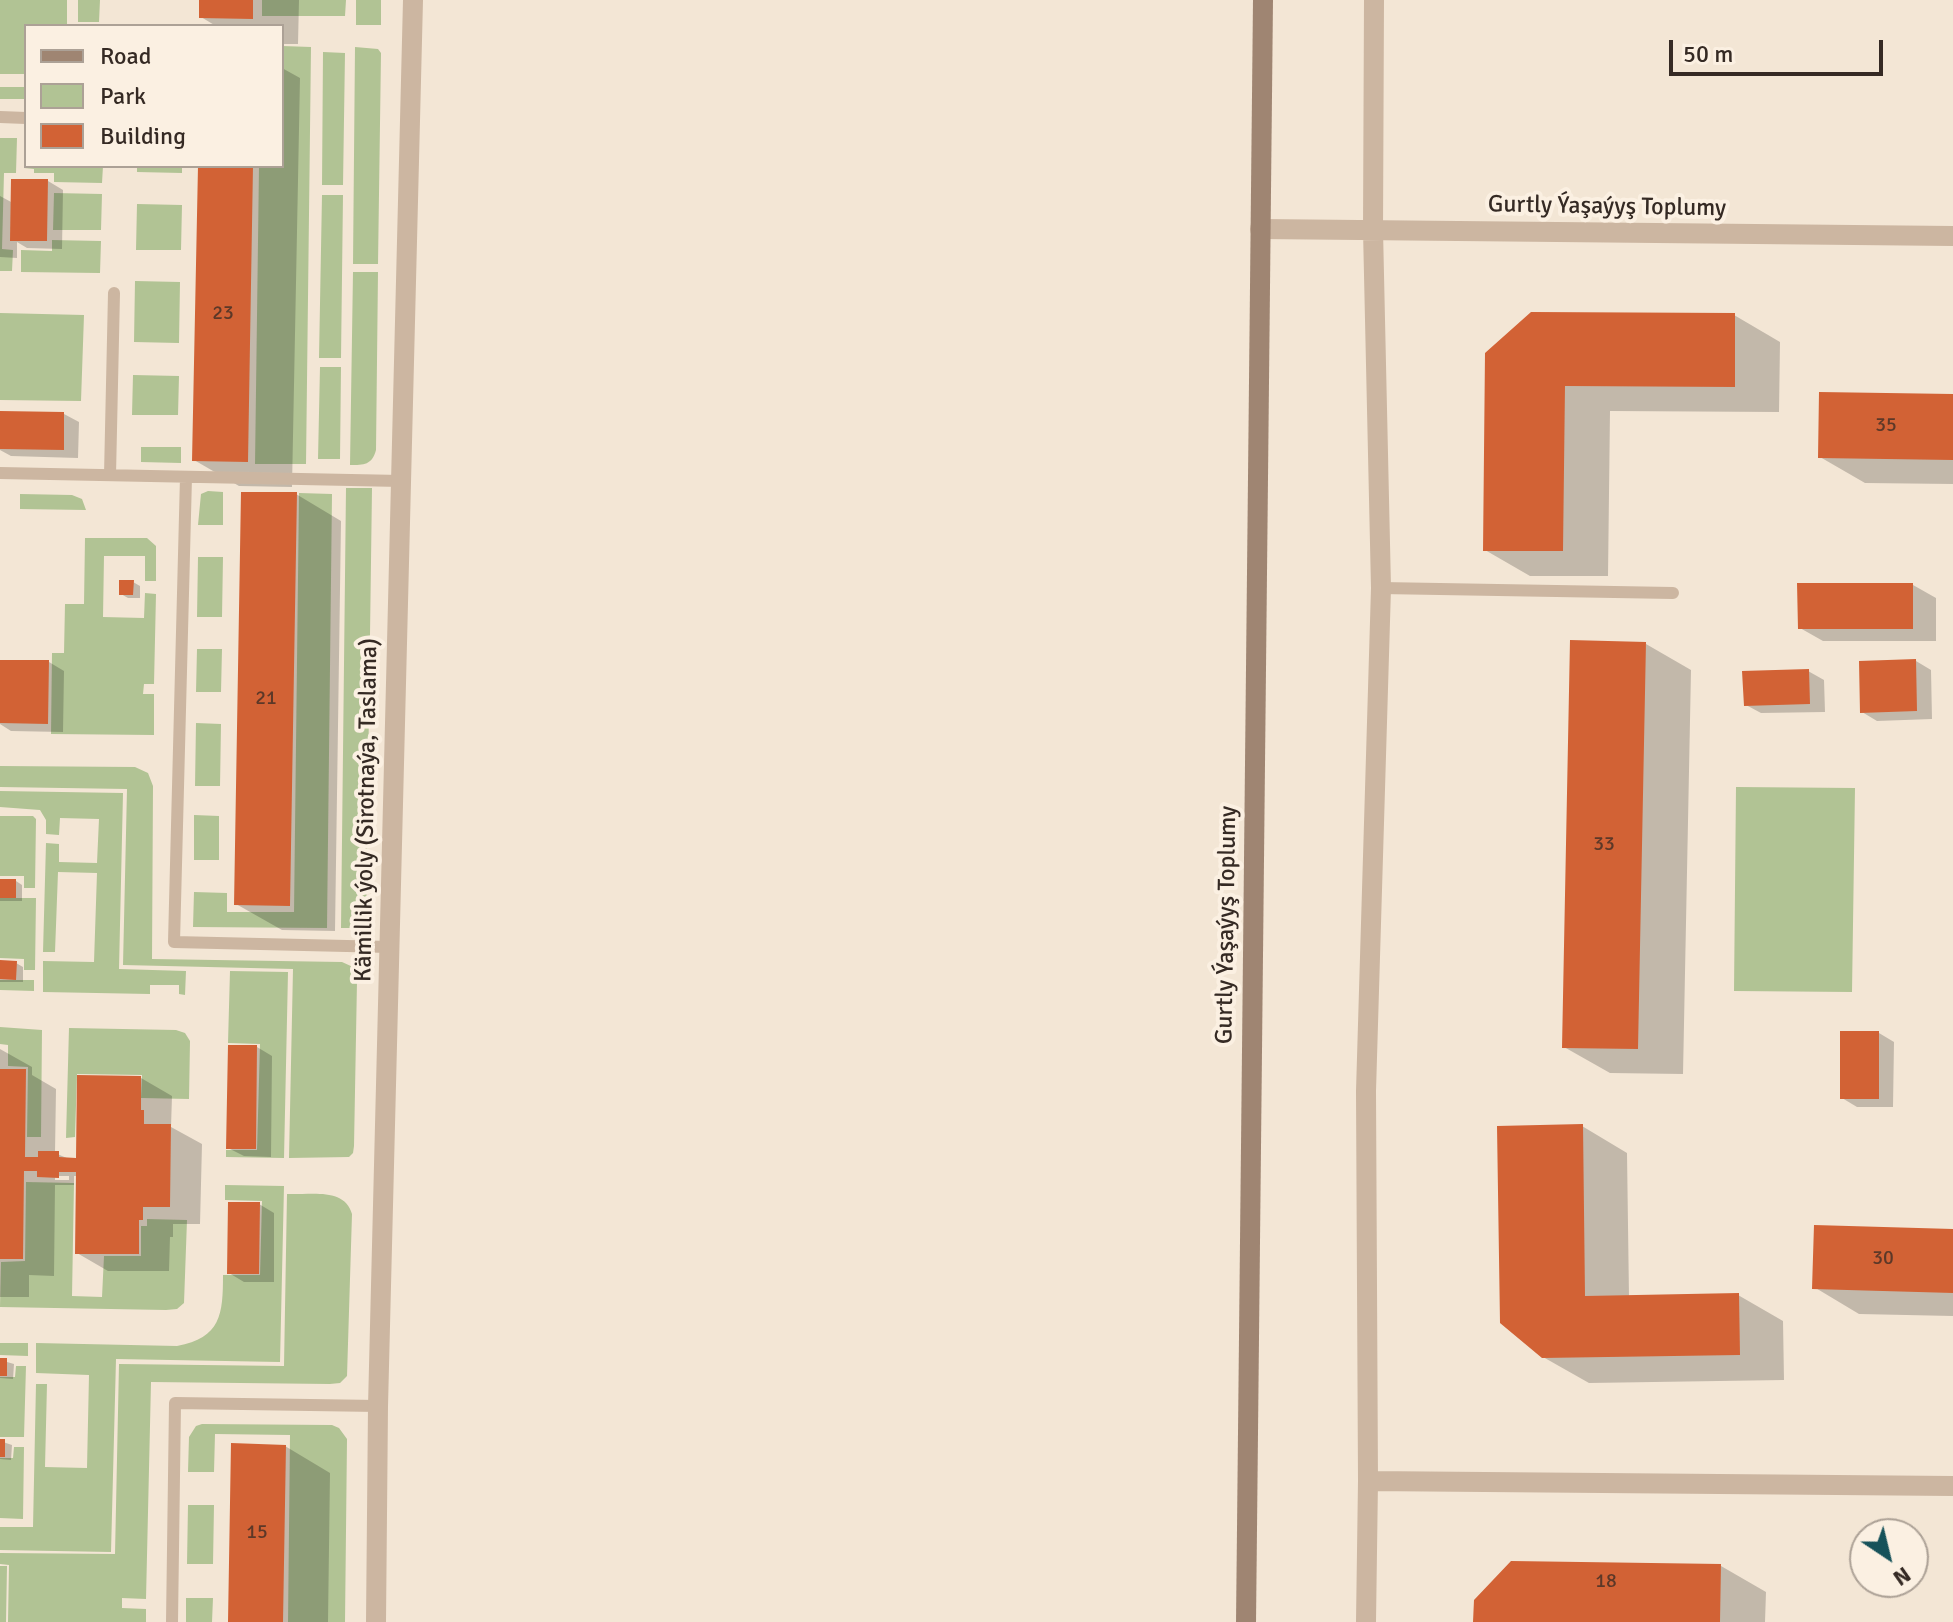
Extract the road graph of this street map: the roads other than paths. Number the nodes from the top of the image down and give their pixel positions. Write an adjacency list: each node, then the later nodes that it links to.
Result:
1 (413, 0): 13 (street, Kämillik ýoly (Sirotnaýa, Taslama))
2 (1263, 0): 6 (street, Gurtly Ýaşaýyş Toplumy)
3 (1374, 0): 7 (street)
4 (0, 117): 5 (lane)
5 (24, 118)
6 (1260, 229): 7 (street, Gurtly Ýaşaýyş Toplumy); 22 (street, Gurtly Ýaşaýyş Toplumy)
7 (1373, 230): 8 (street, Gurtly Ýaşaýyş Toplumy); 14 (street)
8 (1953, 236)
9 (114, 293): 11 (lane)
10 (0, 473): 11 (lane)
11 (110, 475): 12 (lane)
12 (186, 477): 13 (lane); 16 (lane)
13 (401, 481): 16 (street, Kämillik ýoly (Sirotnaýa, Taslama))
14 (1381, 588): 15 (lane); 18 (street)
15 (1673, 593)
16 (390, 947): 17 (street, Kämillik ýoly (Sirotnaýa, Taslama))
17 (378, 1406): 20 (lane); 21 (street, Kämillik ýoly (Sirotnaýa, Taslama))
18 (1368, 1481): 19 (street); 23 (street)
19 (1953, 1486)
20 (172, 1622)
21 (376, 1622)
22 (1246, 1622)
23 (1366, 1622)

